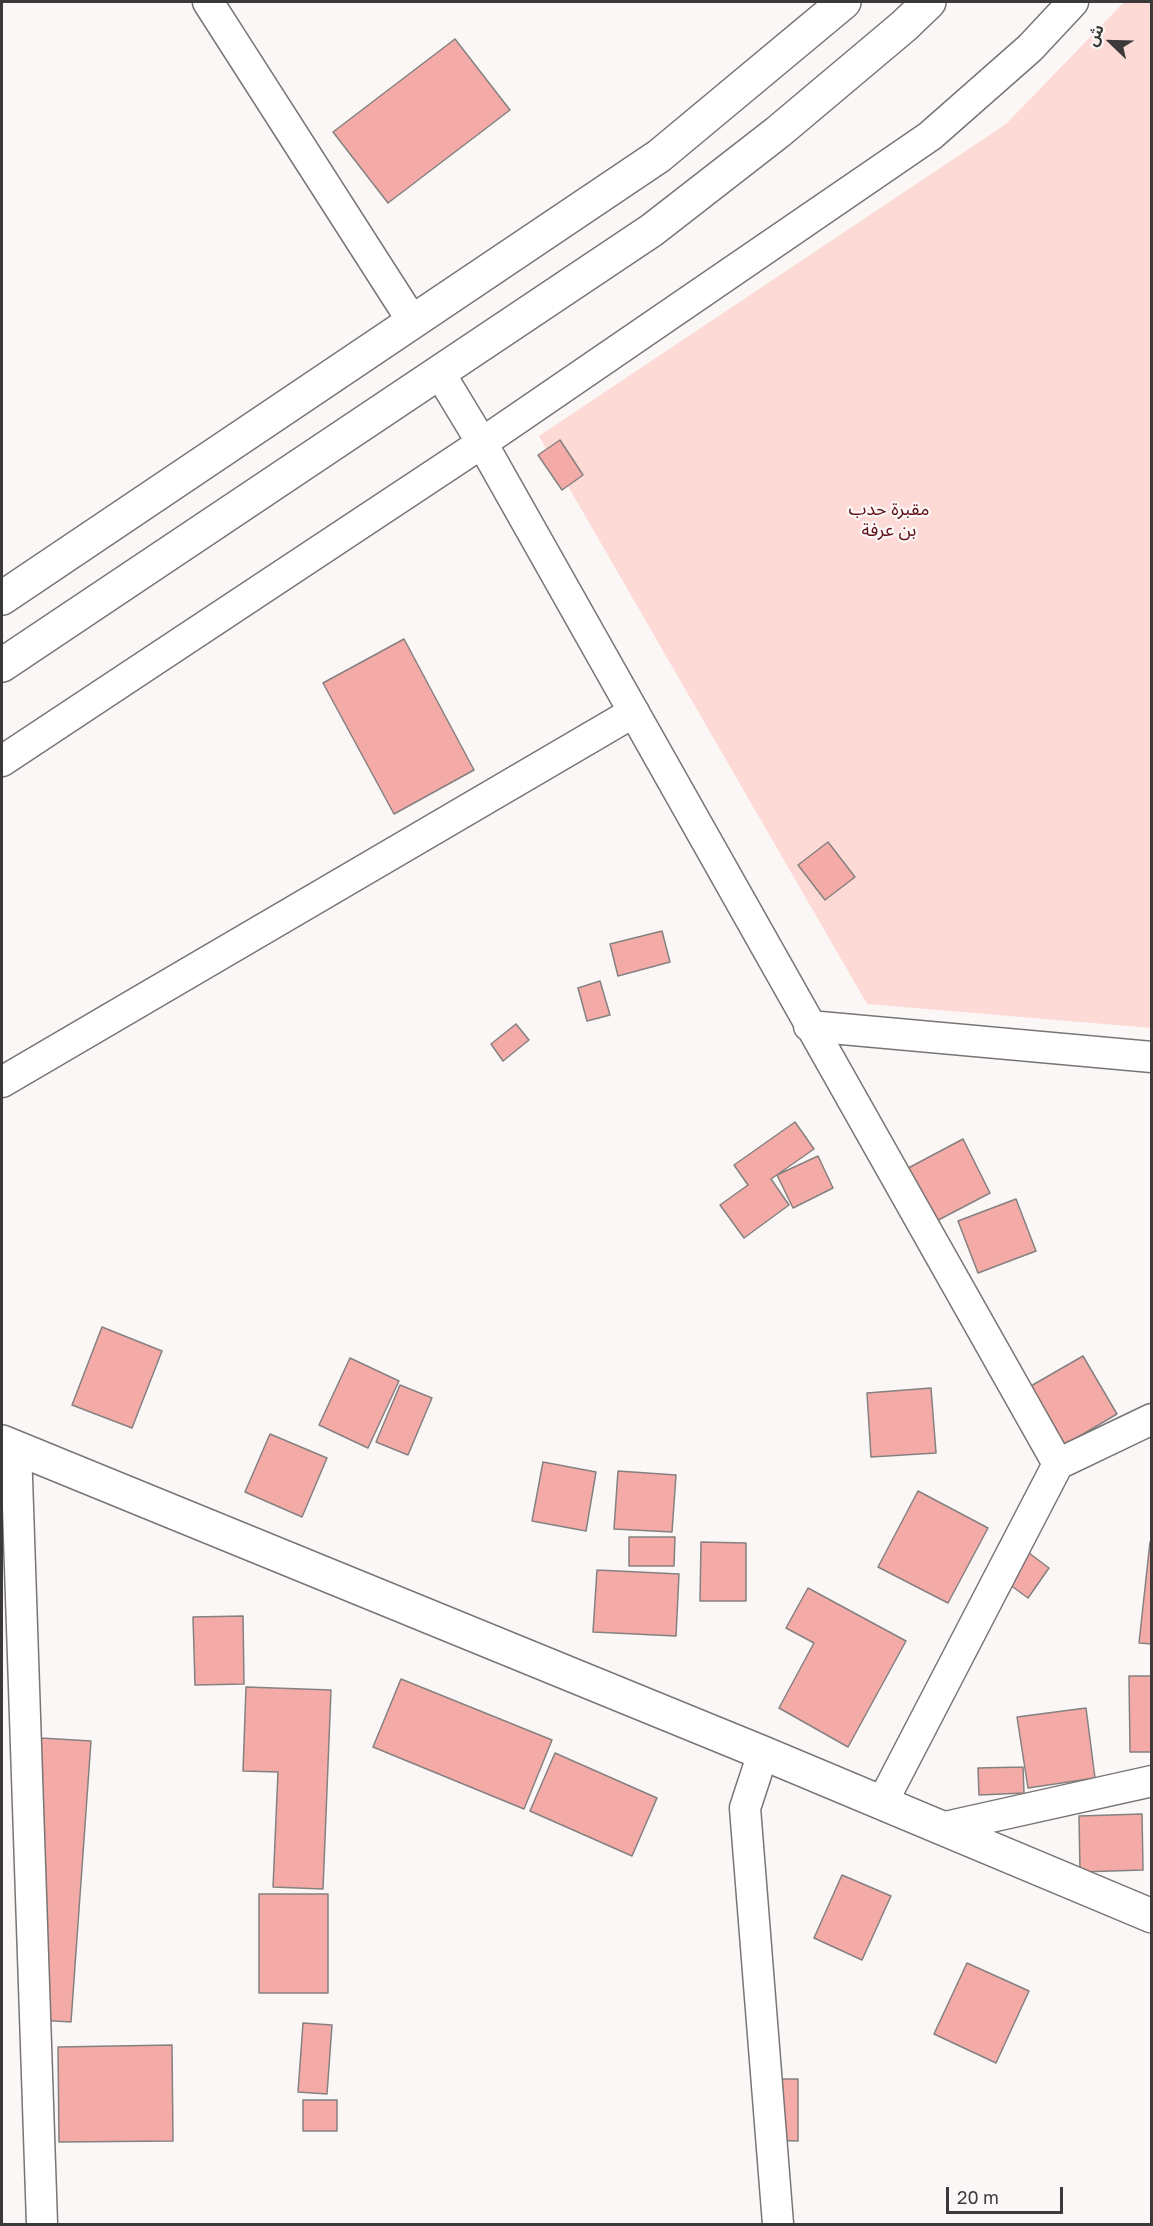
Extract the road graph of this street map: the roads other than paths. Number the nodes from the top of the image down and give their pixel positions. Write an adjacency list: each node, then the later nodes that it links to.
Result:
1 (208, 2): 5 (street)
2 (844, 2): 5 (main road)
3 (929, 2): 6 (main road)
4 (1073, 2): 7 (street)
5 (413, 322): 8 (main road)
6 (439, 372): 7 (street); 9 (main road)
7 (482, 443): 10 (street); 11 (street)
8 (2, 598)
9 (2, 665)
10 (634, 712): 12 (street); 14 (street)
11 (2, 761)
12 (809, 1026): 13 (street); 17 (street)
13 (1152, 1057)
14 (2, 1082)
15 (1152, 1419): 17 (street)
16 (9, 1445): 18 (main road); 23 (street)
17 (1058, 1464): 20 (street)
18 (763, 1753): 20 (main road); 24 (street)
19 (1152, 1781): 21 (street)
20 (882, 1803): 21 (main road)
21 (942, 1828): 22 (main road)
22 (1152, 1916)
23 (42, 2224)
24 (777, 2224)

